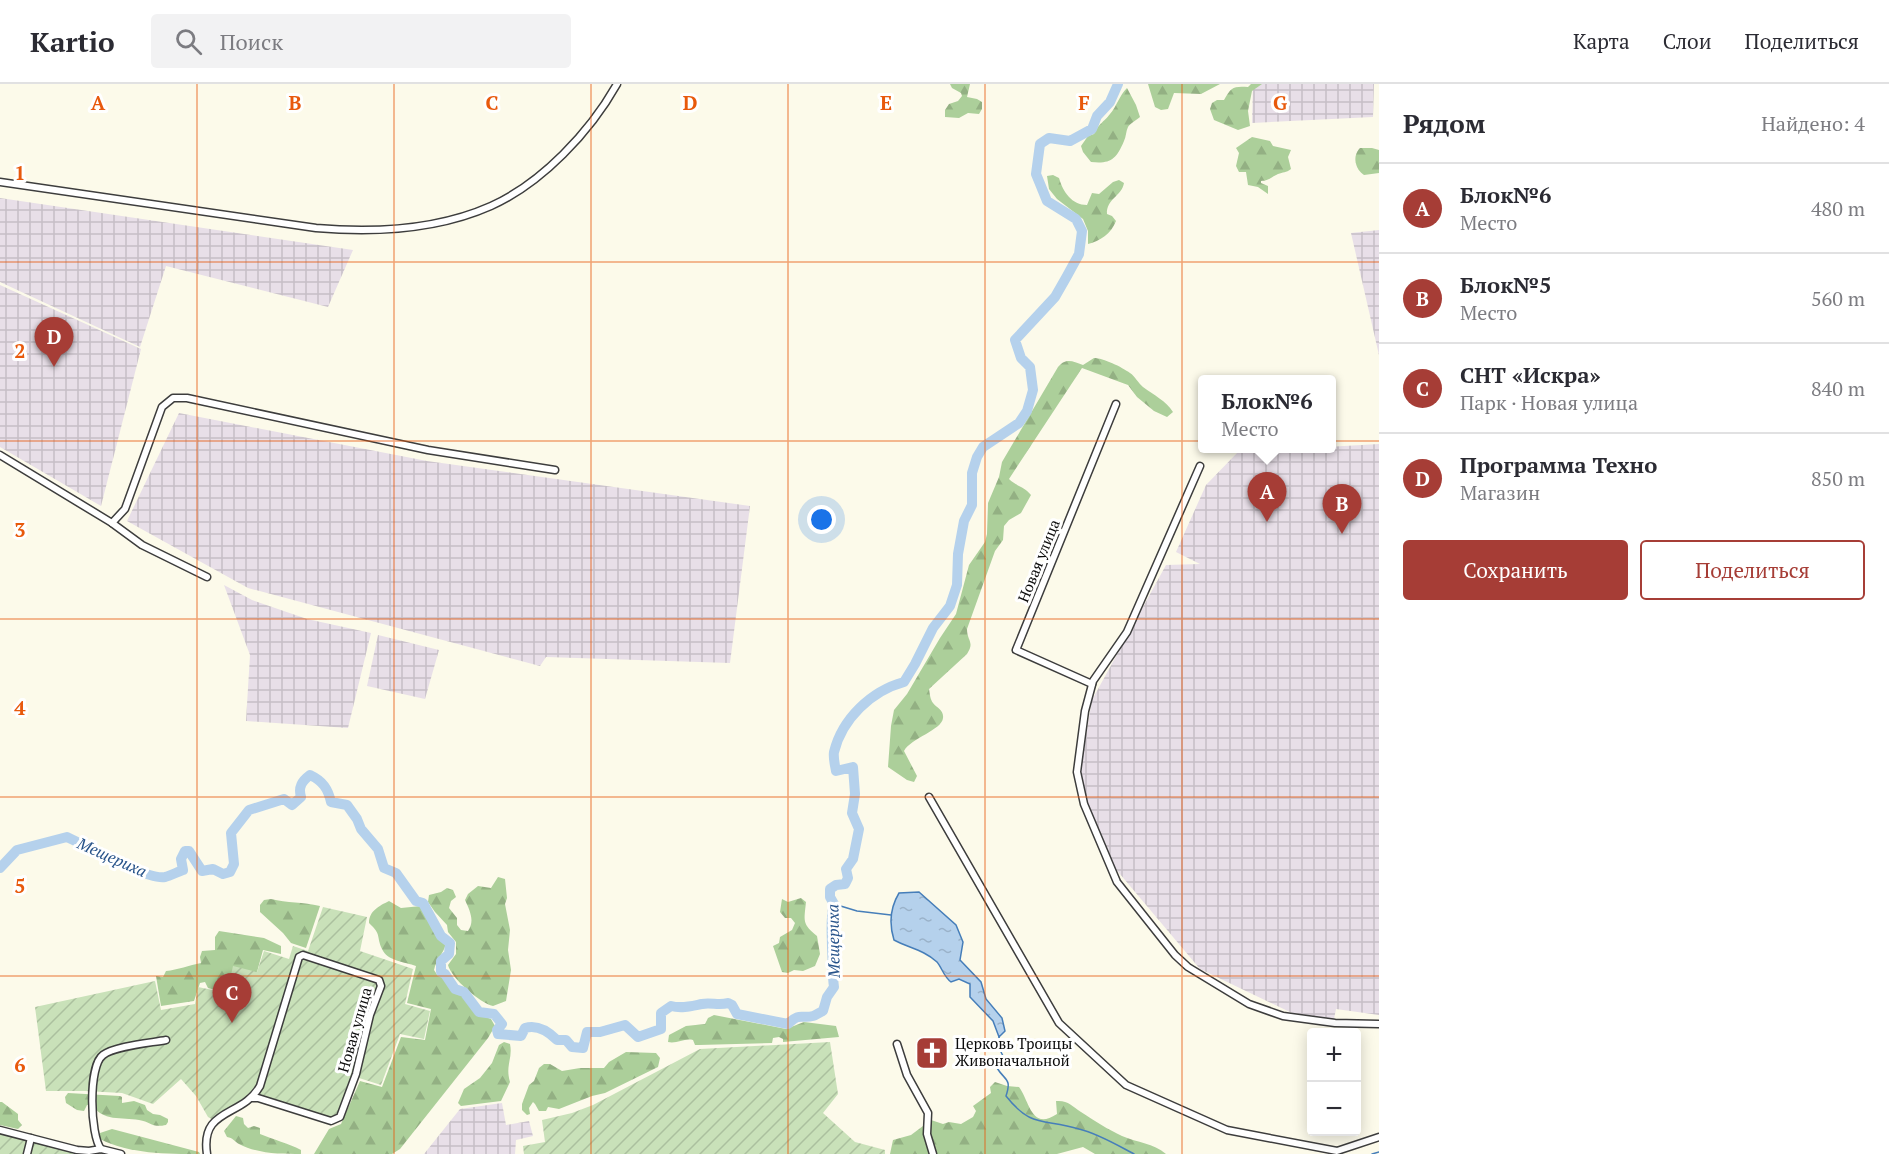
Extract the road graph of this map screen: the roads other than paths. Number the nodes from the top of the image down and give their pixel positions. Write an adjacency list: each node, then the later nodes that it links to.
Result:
1 (617, 84): 2 (street)
2 (0, 182)
3 (1116, 404): 9 (street, Новая улица)
4 (0, 455): 7 (street)
5 (1200, 466): 9 (street)
6 (555, 470): 7 (street)
7 (112, 523): 8 (street)
8 (207, 577)
9 (1092, 684): 11 (street)
10 (929, 797): 16 (street)
11 (1379, 1024)
12 (166, 1040): 18 (street)
13 (897, 1044): 23 (street)
14 (251, 1098): 14 (street, Новая улица); 22 (street, Новая улица)
15 (0, 1130): 17 (street)
16 (1379, 1137)
17 (31, 1138): 19 (street); 20 (street)
18 (101, 1149): 19 (street); 21 (street)
19 (89, 1153)
20 (27, 1154)
21 (121, 1154)
22 (207, 1154)
23 (933, 1154)

